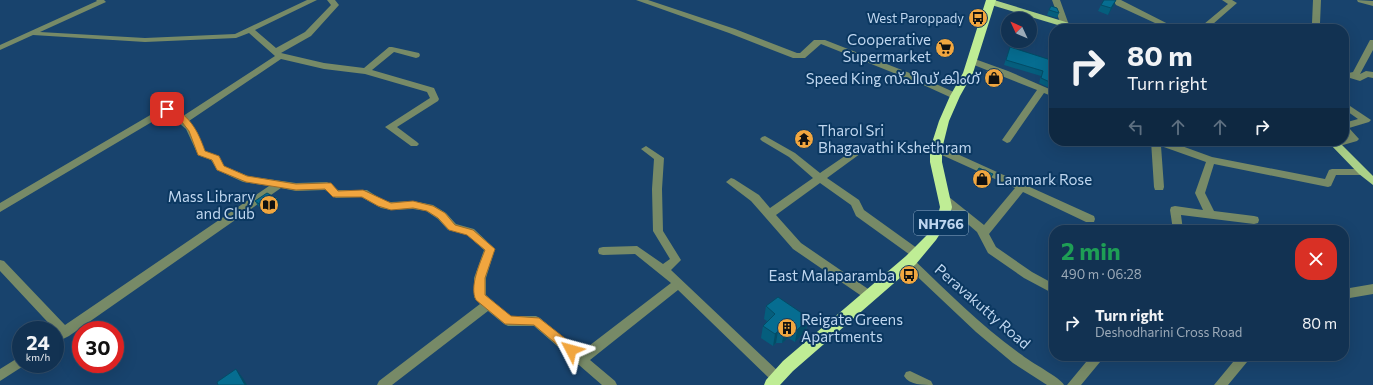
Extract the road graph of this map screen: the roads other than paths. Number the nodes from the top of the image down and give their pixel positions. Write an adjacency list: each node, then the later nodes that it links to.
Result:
1 (100, 0): 18 (street)
2 (313, 0): 17 (street)
3 (331, 0): 21 (street)
4 (640, 0): 30 (street)
5 (1056, 0): 13 (street)
6 (1117, 0): 14 (street)
7 (1226, 0): 15 (street)
8 (1317, 0): 16 (street)
9 (1361, 0): 11 (street)
10 (991, 1): 12 (main road); 23 (highway, NH766)
11 (1373, 4)
12 (1062, 24)
13 (1065, 24)
14 (1164, 24)
15 (1208, 24)
16 (1316, 24)
17 (250, 30): 18 (street); 21 (street)
18 (35, 31): 20 (street)
19 (1373, 42): 25 (street)
20 (0, 48)
21 (278, 54): 24 (street); 32 (street)
22 (416, 55): 24 (street)
23 (972, 61): 28 (street); 30 (highway, NH766)
24 (366, 72): 38 (street)
25 (1349, 75)
26 (1373, 75): 27 (street)
27 (1349, 76)
28 (1041, 90): 29 (street); 36 (street)
29 (1049, 92)
30 (955, 96): 44 (highway, NH766)
31 (1349, 108): 33 (street)
32 (184, 120): 50 (street); 54 (street)
33 (1349, 125)
34 (1349, 133): 37 (street)
35 (765, 139): 47 (street, Peravakutty Road)
36 (1007, 140)
37 (1349, 140)
38 (414, 144)
39 (1157, 146): 52 (street)
40 (1171, 146): 45 (street)
41 (1338, 146): 46 (main road)
42 (646, 149): 64 (street)
43 (861, 149): 47 (street)
44 (936, 149): 51 (street); 53 (highway, NH766)
45 (1211, 160): 46 (street); 56 (street)
46 (1362, 172): 48 (main road)
47 (820, 178): 55 (street); 62 (street, Peravakutty Road)
48 (1373, 181)
49 (731, 182): 55 (street)
50 (280, 184): 70 (street); 71 (street)
51 (1022, 187): 57 (street); 60 (street)
52 (1159, 187)
53 (945, 200): 60 (street); 62 (highway, NH766)
54 (0, 208)
55 (769, 214): 69 (street)
56 (1210, 214): 58 (street); 59 (street)
57 (1090, 219)
58 (1254, 220)
59 (1178, 225)
60 (983, 233): 66 (street)
61 (603, 251): 64 (street)
62 (913, 258): 69 (highway, NH766); 82 (street, Peravakutty Road)
63 (0, 264): 71 (street)
64 (663, 271): 65 (street)
65 (678, 284): 72 (street); 78 (street)
66 (1049, 286)
67 (1373, 289): 68 (street)
68 (1349, 293)
69 (870, 296): 78 (highway, NH766)
70 (489, 304): 72 (street); 79 (street)
71 (65, 332)
72 (582, 359): 80 (street)
73 (1095, 361): 83 (street)
74 (1242, 361): 84 (street)
75 (12, 367): 76 (street)
76 (0, 376)
77 (910, 376): 81 (street)
78 (774, 381)
79 (383, 385)
80 (611, 385)
81 (927, 385)
82 (1058, 385)
83 (1073, 385)
84 (1220, 385)

